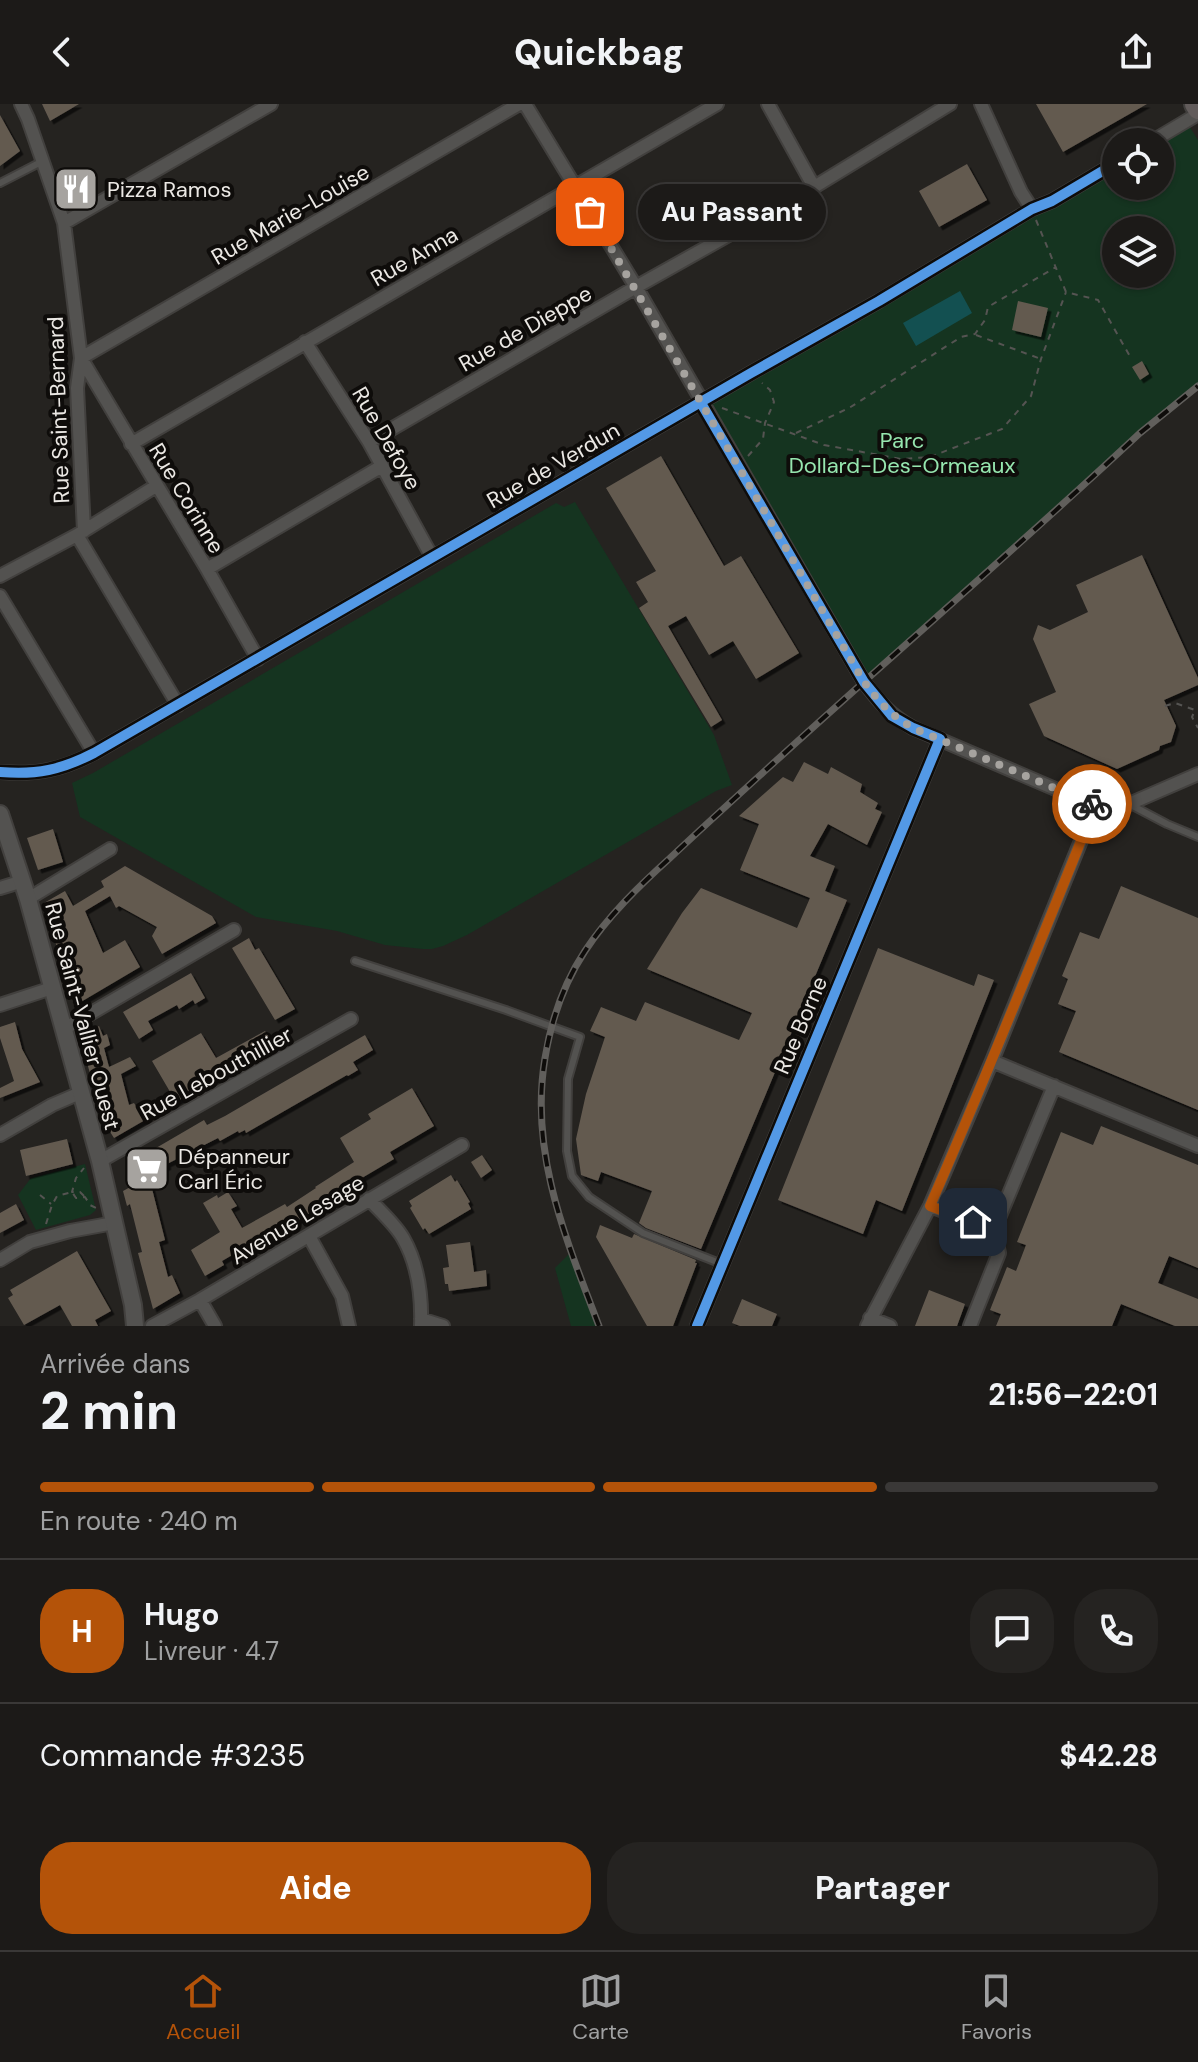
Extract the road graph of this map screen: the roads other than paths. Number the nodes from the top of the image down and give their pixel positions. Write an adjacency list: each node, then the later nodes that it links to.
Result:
1 (21, 104): 10 (street, Rue Saint-Bernard)
2 (271, 104): 16 (street)
3 (522, 104): 13 (street); 19 (street, Rue Marie-Louise)
4 (717, 104): 13 (street, Rue Anna)
5 (768, 104): 14 (street)
6 (950, 104): 14 (street, Rue de Dieppe)
7 (981, 104): 15 (street)
8 (1197, 109): 9 (street)
9 (1171, 128)
10 (43, 161): 12 (lane); 16 (street, Rue Saint-Bernard)
11 (1102, 171): 15 (street, Rue de Verdun)
12 (0, 183)
13 (575, 187): 17 (street); 18 (street, Rue Anna)
14 (814, 187): 17 (street, Rue de Dieppe)
15 (1032, 209): 20 (street, Rue de Verdun)
16 (64, 223): 19 (street, Rue Saint-Bernard)
17 (636, 287): 20 (street); 21 (street, Rue de Dieppe)
18 (305, 342): 21 (street, Rue Defoye); 22 (street, Rue Anna)
19 (81, 358): 22 (street, Rue Corinne); 25 (street, Rue Saint-Bernard)
20 (701, 403): 26 (street, Rue de Verdun); 32 (street)
21 (369, 442): 23 (street, Rue Defoye)
22 (131, 444): 24 (street, Rue Corinne)
23 (382, 466): 26 (street, Rue Defoye); 27 (street)
24 (156, 486): 25 (street); 27 (street, Rue Corinne)
25 (80, 533): 28 (street); 31 (street, Rue Saint-Bernard)
26 (432, 557): 30 (street, Rue de Verdun)
27 (207, 569): 30 (street, Rue Corinne)
28 (0, 576)
29 (0, 596): 33 (street)
30 (258, 659): 31 (street, Rue de Verdun)
31 (178, 705): 33 (street, Rue de Verdun)
32 (940, 739): 37 (street); 63 (street, Rue Borne)
33 (94, 753): 34 (street, Rue de Verdun)
34 (0, 772)
35 (1198, 774): 36 (street)
36 (1129, 804): 37 (street); 39 (lane)
37 (1095, 806): 50 (street)
38 (0, 814): 41 (street, Rue Saint-Vallier Ouest)
39 (1198, 837)
40 (110, 849): 43 (street)
41 (23, 881): 42 (street); 43 (street, Rue Saint-Vallier Ouest)
42 (0, 888)
43 (28, 899): 46 (street, Rue Saint-Vallier Ouest)
44 (234, 930): 49 (street)
45 (355, 961): 63 (lane)
46 (52, 988): 47 (street); 49 (street, Rue Saint-Vallier Ouest)
47 (0, 1005)
48 (351, 1019): 56 (street, Rue Lebouthillier)
49 (64, 1029): 52 (street, Rue Saint-Vallier Ouest)
50 (992, 1061): 51 (street); 58 (street)
51 (1054, 1086): 55 (street); 60 (street)
52 (80, 1093): 53 (street); 56 (street, Rue Saint-Vallier Ouest)
53 (0, 1135)
54 (462, 1145): 57 (street, Avenue Lesage)
55 (1198, 1146)
56 (100, 1161): 59 (street, Rue Saint-Vallier Ouest)
57 (369, 1199): 61 (street, Avenue Lesage); 66 (street)
58 (930, 1206): 60 (street); 65 (street)
59 (114, 1223): 62 (street); 67 (street, Rue Saint-Vallier Ouest)
60 (994, 1230): 74 (street)
61 (309, 1236): 64 (street, Avenue Lesage); 70 (street)
62 (0, 1260)
63 (722, 1264): 72 (street, Rue Borne)
64 (200, 1300): 68 (street, Avenue Lesage); 69 (street)
65 (868, 1322): 73 (street)
66 (421, 1323): 71 (street)
67 (135, 1326)
68 (152, 1326)
69 (215, 1326)
70 (349, 1326)
71 (443, 1326)
72 (697, 1326)
73 (890, 1326)
74 (970, 1326)

